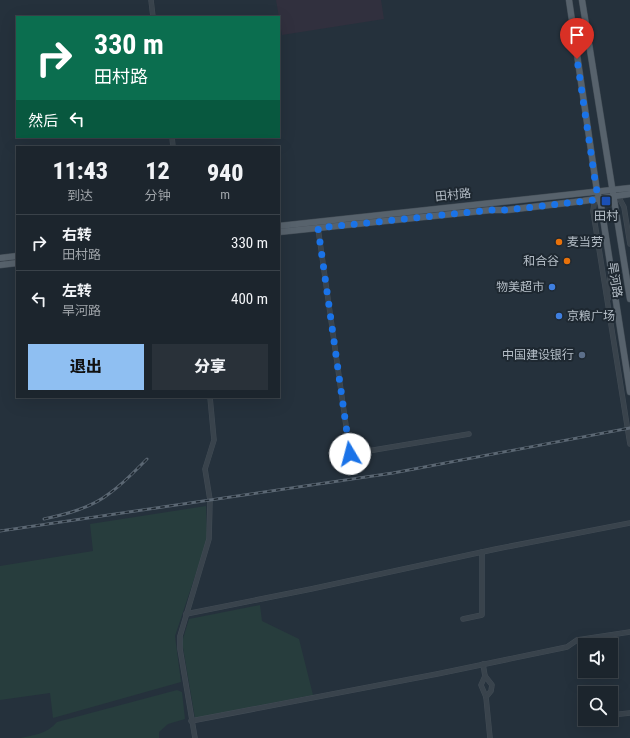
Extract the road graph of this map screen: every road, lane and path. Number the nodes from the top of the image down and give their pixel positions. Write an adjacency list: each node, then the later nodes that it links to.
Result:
1 (151, 0): 4 (street)
2 (569, 0): 7 (main road, 旱河路)
3 (582, 0): 6 (main road, 旱河路)
4 (153, 16)
5 (630, 188): 6 (main road, 田村路)
6 (612, 190): 7 (main road, 田村路); 9 (main road, 旱河路)
7 (597, 191): 10 (main road, 旱河路); 11 (main road, 田村路)
8 (630, 194): 9 (main road, 田村路)
9 (616, 196): 10 (main road, 田村路); 14 (street, 旱河路); 20 (main road, 旱河路)
10 (597, 199): 12 (main road, 田村路); 19 (main road, 旱河路); 23 (street, 旱河路)
11 (280, 226)
12 (318, 228): 13 (main road, 田村路); 26 (street)
13 (280, 232)
14 (630, 244)
15 (16, 256): 16 (main road)
16 (0, 258)
17 (16, 263): 18 (main road)
18 (0, 265)
19 (611, 269): 23 (street); 24 (main road, 旱河路)
20 (626, 272): 21 (street); 22 (main road, 旱河路)
21 (630, 283)
22 (630, 299)
23 (608, 307): 27 (street, 旱河路)
24 (630, 392)
25 (210, 398): 30 (street)
26 (469, 434)
27 (630, 444)
28 (630, 523): 29 (street)
29 (482, 552): 30 (street); 31 (street)
30 (186, 614): 38 (street)
31 (463, 619)
32 (630, 632): 33 (street)
33 (483, 664): 34 (street); 38 (street)
34 (485, 676): 35 (street); 35 (street)
35 (486, 697): 40 (street)
36 (630, 713): 37 (street)
37 (618, 714)
38 (191, 721): 39 (street)
39 (195, 738)
40 (490, 738)

